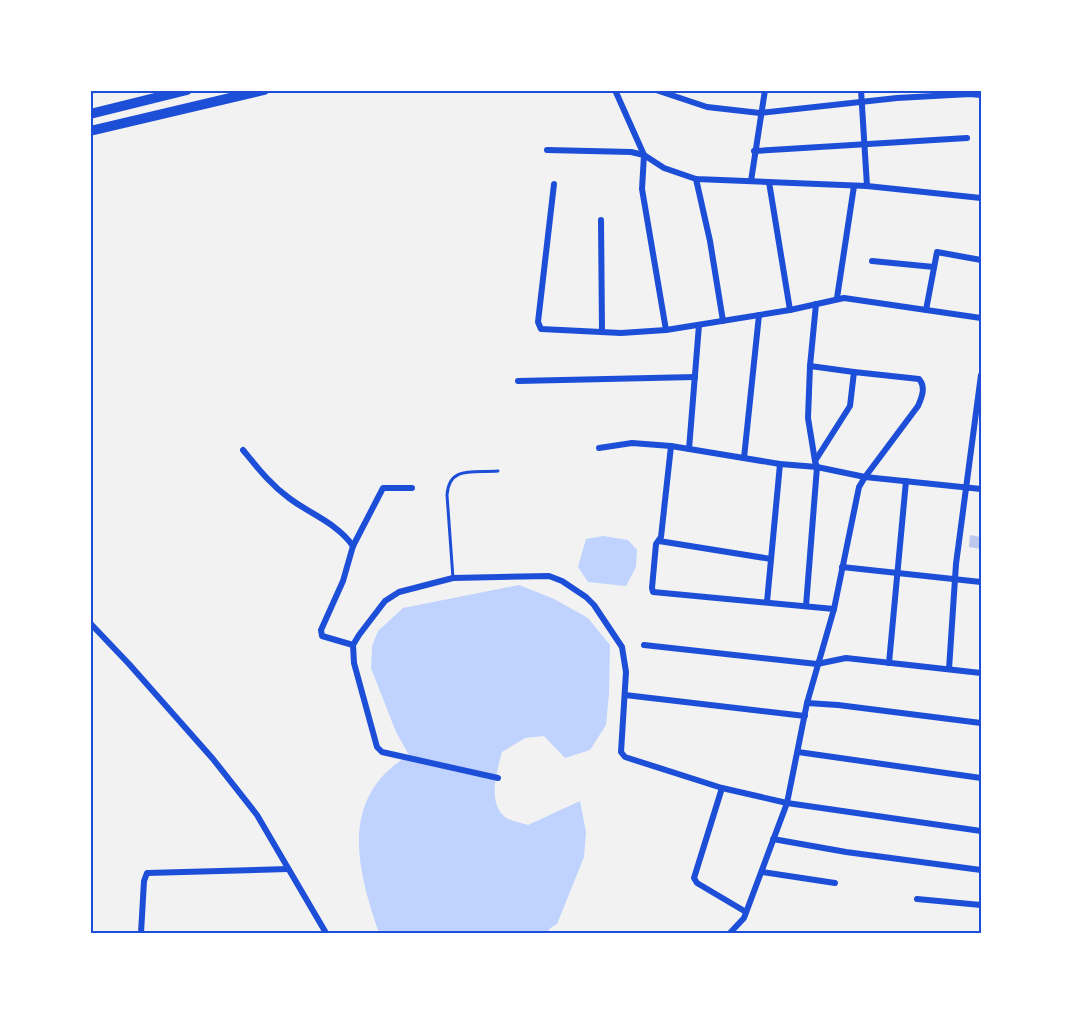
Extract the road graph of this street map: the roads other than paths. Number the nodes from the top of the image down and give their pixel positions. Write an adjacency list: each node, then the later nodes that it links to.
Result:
1 (187, 90): 12 (highway)
2 (264, 90): 13 (highway)
3 (615, 90): 18 (street)
4 (656, 90): 11 (street)
5 (765, 90): 11 (street)
6 (861, 90): 10 (street)
7 (896, 90): 9 (street)
8 (981, 95): 9 (street)
9 (897, 98): 10 (street)
10 (862, 103): 11 (street); 15 (street)
11 (760, 113): 17 (street)
12 (90, 114)
13 (90, 132)
14 (967, 138): 15 (street)
15 (864, 145): 17 (street); 24 (street)
16 (547, 150): 18 (street)
17 (754, 151): 20 (street)
18 (644, 155): 19 (street); 38 (street)
19 (696, 179): 20 (street); 36 (street)
20 (751, 180): 21 (street)
21 (769, 182): 23 (street); 32 (street)
22 (554, 184): 39 (street)
23 (854, 186): 24 (street); 30 (street)
24 (867, 186): 25 (street)
25 (981, 198)
26 (601, 220): 39 (street)
27 (981, 260): 29 (street)
28 (872, 261): 29 (street)
29 (934, 267): 33 (street)
30 (837, 298): 31 (street); 33 (street)
31 (816, 304): 32 (street); 40 (street)
32 (790, 310): 34 (street)
33 (926, 310): 35 (street)
34 (759, 315): 36 (street); 49 (street)
35 (981, 318)
36 (723, 321): 37 (street)
37 (699, 325): 38 (street); 43 (street)
38 (666, 330): 39 (street)
39 (602, 331)
40 (810, 366): 41 (street); 51 (street)
41 (854, 372): 51 (street); 53 (street)
42 (981, 375): 56 (street)
43 (695, 377): 44 (street); 47 (street)
44 (518, 381)
45 (671, 446): 46 (street); 47 (street); 58 (street)
46 (600, 448)
47 (689, 449): 49 (street)
48 (243, 450): 59 (street)
49 (744, 458): 50 (street)
50 (780, 464): 51 (street); 60 (street)
51 (816, 464): 53 (street); 67 (street)
52 (498, 471): 63 (lane)
53 (865, 477): 54 (street); 61 (street)
54 (906, 481): 56 (street); 62 (street)
55 (412, 488): 59 (street)
56 (966, 488): 57 (street); 64 (street)
57 (981, 489)
58 (659, 541): 60 (street); 66 (street)
59 (353, 546): 70 (street)
60 (771, 559): 66 (street)
61 (842, 567): 62 (street); 68 (street)
62 (897, 573): 64 (street); 72 (street)
63 (453, 578): 70 (street); 76 (street)
64 (955, 579): 65 (street); 74 (street)
65 (981, 582)
66 (767, 602): 67 (street)
67 (806, 606): 68 (street)
68 (834, 609): 73 (street)
69 (90, 623): 87 (street)
70 (353, 645): 81 (street)
71 (644, 645): 73 (street)
72 (889, 663): 73 (street); 74 (street)
73 (817, 664): 77 (street)
74 (949, 669): 75 (street)
75 (981, 673)
76 (624, 695): 78 (street); 83 (street)
77 (807, 703): 78 (street); 79 (street)
78 (805, 716): 80 (street)
79 (981, 723)
80 (798, 752): 82 (street); 84 (street)
81 (498, 778)
82 (981, 778)
83 (722, 788): 84 (street); 93 (street)
84 (787, 803): 85 (street); 86 (street)
85 (981, 831)
86 (773, 839): 88 (street); 89 (street)
87 (288, 869): 94 (street); 95 (street)
88 (981, 870)
89 (762, 872): 90 (street); 93 (street)
90 (835, 883)
91 (917, 899): 92 (street)
92 (981, 905)
93 (746, 912): 96 (street)
94 (141, 933)
95 (326, 933)
96 (730, 933)

